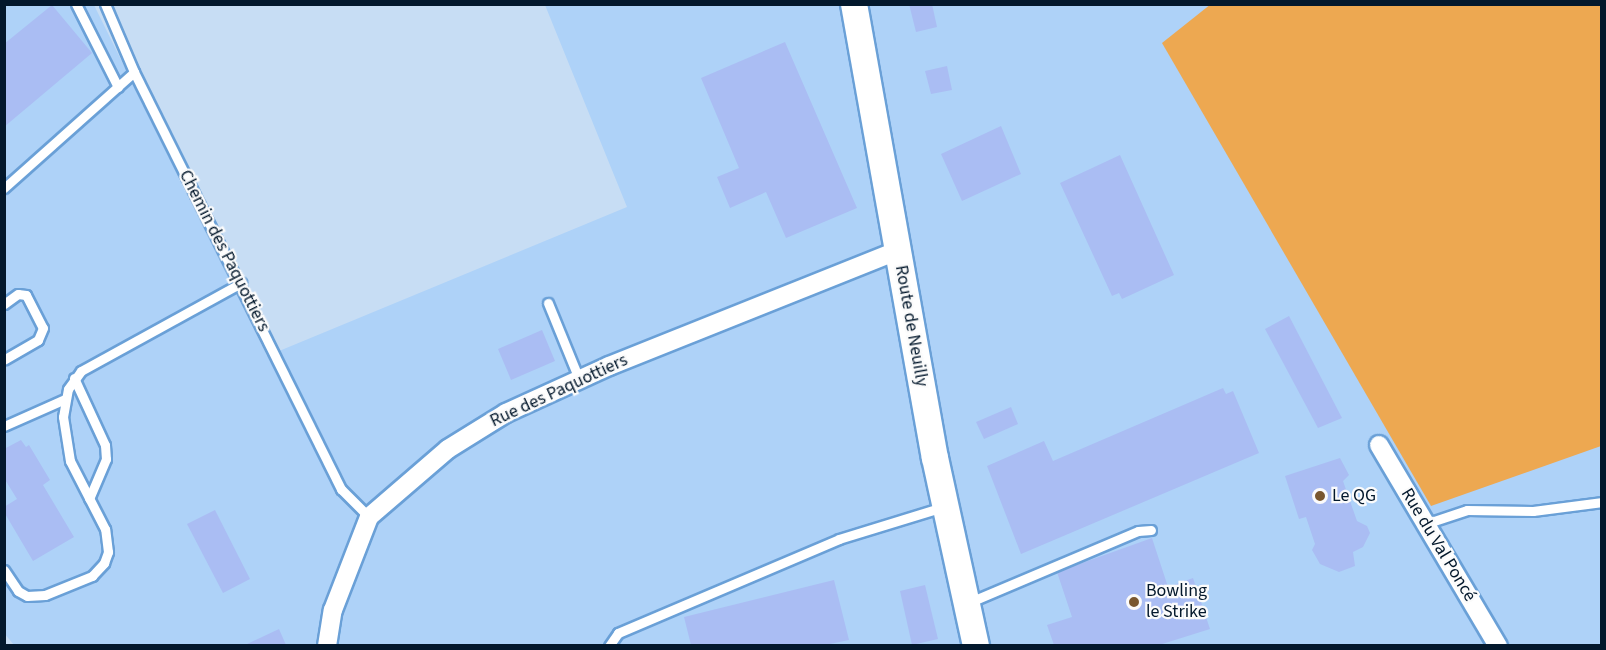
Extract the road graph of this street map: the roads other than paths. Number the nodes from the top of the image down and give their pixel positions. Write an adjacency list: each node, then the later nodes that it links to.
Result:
1 (76, 4): 5 (lane)
2 (105, 4): 4 (lane, Chemin des Paquottiers)
3 (854, 4): 7 (main road, Route de Neuilly)
4 (134, 72): 5 (lane); 8 (lane, Chemin des Paquottiers)
5 (118, 87): 6 (lane)
6 (4, 188)
7 (897, 251): 13 (street, Rue des Paquottiers); 19 (main road, Route de Neuilly)
8 (241, 283): 12 (lane); 20 (lane, Chemin des Paquottiers)
9 (548, 303): 13 (lane)
10 (4, 304): 11 (lane)
11 (4, 360)
12 (74, 378): 14 (lane); 17 (lane)
13 (579, 379): 20 (street, Rue des Paquottiers)
14 (65, 399): 15 (lane); 17 (lane)
15 (4, 426)
16 (1379, 445): 21 (street, Rue du Val Poncé)
17 (89, 499): 23 (lane)
18 (1602, 502): 21 (lane)
19 (946, 507): 24 (main road, Route de Neuilly); 26 (lane)
20 (369, 517): 25 (street, Rue des Paquottiers)
21 (1425, 524): 28 (street, Rue du Val Poncé)
22 (1151, 530): 24 (lane)
23 (4, 570)
24 (967, 603): 27 (main road, Route de Neuilly)
25 (327, 645)
26 (609, 645)
27 (976, 645)
28 (1498, 645)

